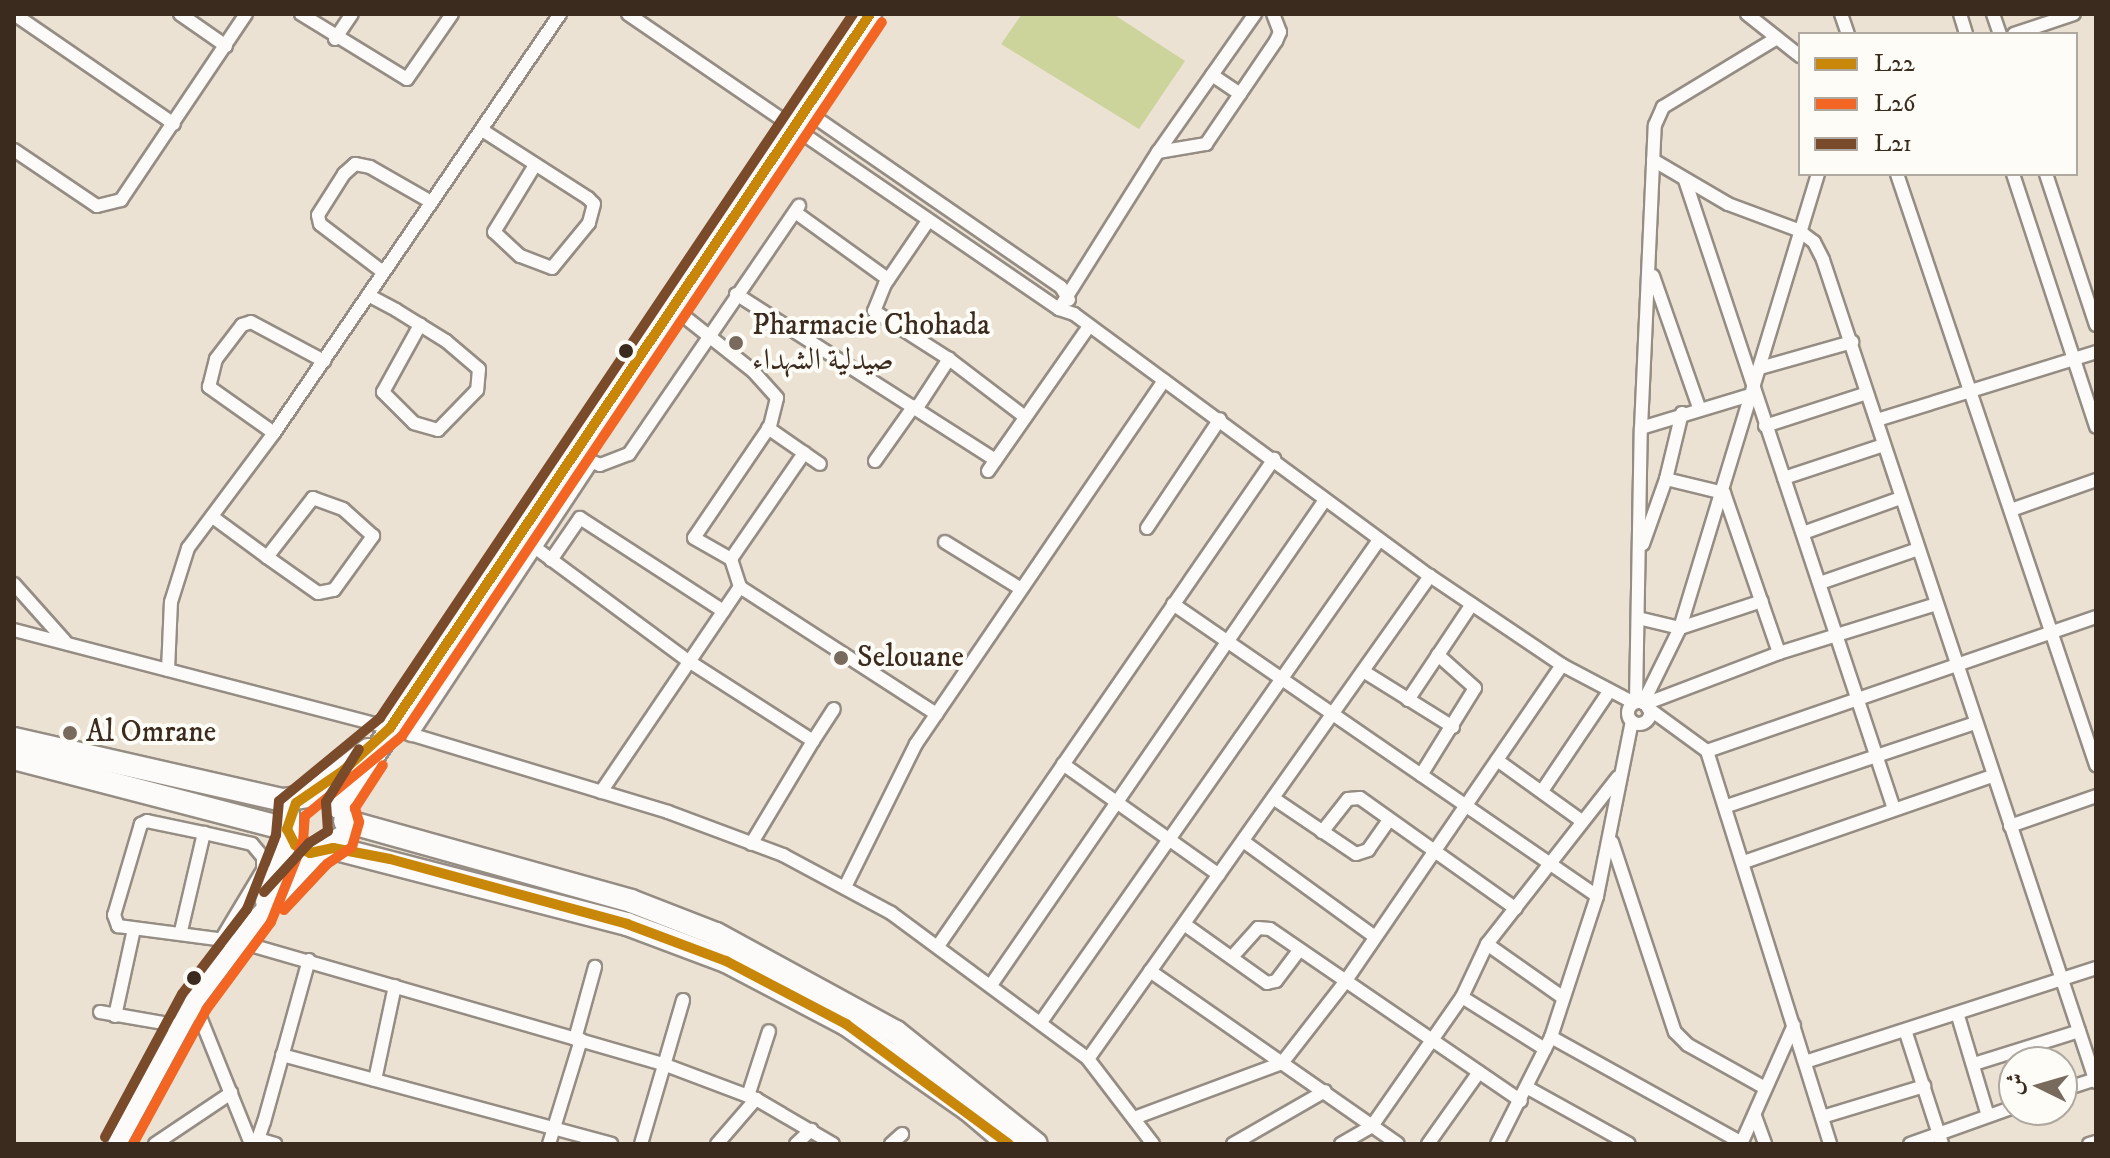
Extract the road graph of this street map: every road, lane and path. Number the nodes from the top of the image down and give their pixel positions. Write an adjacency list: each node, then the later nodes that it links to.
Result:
1 (14, 14): 22 (street)
2 (180, 14): 17 (street)
3 (246, 14): 17 (street)
4 (301, 14): 16 (street)
5 (352, 14): 16 (street)
6 (452, 14): 16 (street)
7 (560, 14): 23 (street)
8 (628, 14): 21 (street)
9 (870, 14): 21 (highway)
10 (1255, 14): 19 (street)
11 (1273, 14): 20 (street)
12 (1747, 14): 15 (street)
13 (2074, 14): 14 (street)
14 (2020, 32)
15 (1777, 38): 18 (street); 26 (street)
16 (335, 39)
17 (226, 46): 22 (street)
18 (1798, 54)
19 (1212, 75): 20 (street); 25 (street)
20 (1240, 94): 25 (street)
21 (797, 118): 34 (street); 41 (street); 42 (highway)
22 (174, 124): 24 (street)
23 (482, 130): 27 (street); 33 (street)
24 (14, 150)
25 (1158, 152): 41 (street)
26 (1653, 160): 32 (street); 36 (street)
27 (535, 165): 27 (street)
28 (1817, 176): 35 (street)
29 (1898, 176): 57 (street)
30 (2014, 176): 52 (street)
31 (2047, 176): 46 (street)
32 (1685, 180): 35 (street); 56 (street)
33 (431, 202): 37 (street); 37 (street)
34 (928, 221): 38 (street); 43 (street)
35 (1798, 230): 49 (street); 54 (street)
36 (1650, 270): 60 (street); 68 (street)
37 (383, 272): 40 (street)
38 (888, 279): 39 (street); 51 (street)
39 (736, 294): 48 (street); 59 (street)
40 (368, 295): 45 (street); 53 (street)
41 (1067, 296): 43 (street); 44 (street)
42 (671, 306): 48 (street); 72 (highway)
43 (1059, 309): 44 (street)
44 (1074, 314): 47 (street)
45 (420, 325): 45 (street)
46 (2096, 325)
47 (1089, 326): 55 (street); 62 (street)
48 (708, 337): 67 (street); 72 (street)
49 (1852, 342): 54 (street); 58 (street)
50 (2096, 352): 52 (street)
51 (949, 359): 59 (street); 62 (street)
52 (2074, 360): 57 (street); 66 (street)
53 (324, 361): 69 (street); 69 (street)
54 (1760, 368): 56 (street)
55 (1164, 380): 63 (street); 100 (street)
56 (1751, 389): 60 (street); 65 (street); 81 (street)
57 (1970, 392): 64 (street); 84 (street)
58 (1867, 393): 64 (street); 65 (street)
59 (915, 407): 74 (street); 75 (street)
60 (1699, 407): 61 (street)
61 (1682, 413): 68 (street); 79 (street)
62 (1025, 417): 74 (street)
63 (1220, 419): 73 (street); 86 (street)
64 (1877, 420): 70 (street)
65 (1765, 426): 78 (street)
66 (2096, 427)
67 (768, 428): 71 (street); 94 (street)
68 (1641, 428): 92 (street)
69 (274, 433): 85 (street)
70 (1884, 445): 78 (street); 82 (street)
71 (804, 453): 76 (street); 94 (street)
72 (582, 458): 90 (street); 131 (highway)
73 (1274, 459): 83 (street); 102 (street)
74 (996, 460): 77 (street)
75 (875, 461)
76 (820, 464)
77 (988, 471)
78 (1784, 478): 87 (street)
79 (1666, 479): 81 (street); 92 (street)
80 (2096, 480): 84 (street)
81 (1724, 493): 101 (street); 108 (street)
82 (1901, 498): 87 (street); 91 (street)
83 (1325, 500): 88 (street); 112 (street)
84 (2011, 510): 110 (street)
85 (214, 518): 93 (street); 119 (street)
86 (1147, 528)
87 (1803, 533): 97 (street)
88 (1379, 540): 96 (street); 121 (street)
89 (945, 542): 100 (street)
90 (537, 549): 95 (street); 131 (street)
91 (1918, 549): 97 (street); 104 (street)
92 (1639, 555): 107 (street)
93 (267, 557): 93 (street)
94 (731, 559): 99 (street)
95 (551, 560): 105 (street); 116 (street)
96 (1430, 576): 103 (street); 120 (street)
97 (1820, 583): 111 (street)
98 (14, 584): 113 (street)
99 (740, 587): 105 (street); 127 (street)
100 (1021, 589): 127 (street)
101 (1762, 601): 108 (street); 114 (street)
102 (1173, 604): 112 (street); 139 (street)
103 (1472, 604): 115 (street); 118 (street)
104 (1936, 604): 111 (street); 117 (street)
105 (723, 611): 116 (street)
106 (2096, 617): 110 (street)
107 (1638, 618): 108 (street); 126 (street)
108 (1680, 628): 126 (street)
109 (14, 630): 113 (street)
110 (2052, 630): 117 (street); 134 (street)
111 (1836, 635): 114 (street); 123 (street)
112 (1229, 642): 121 (street); 149 (street)
113 (67, 643): 119 (street)
114 (1779, 653): 126 (street)
115 (1438, 655): 124 (street); 130 (street)
116 (687, 660): 133 (street); 145 (street)
117 (1957, 661): 123 (street); 129 (street)
118 (1562, 665): 122 (street); 138 (street)
119 (168, 670): 131 (street)
120 (1363, 671): 124 (street); 128 (street)
121 (1282, 679): 128 (street); 161 (street)
122 (1609, 694): 126 (street); 144 (street)
123 (1858, 697): 135 (street); 136 (street)
124 (1408, 700): 130 (street)
125 (834, 709): 133 (street)
126 (1639, 711): 135 (street); 143 (street)
127 (936, 714): 169 (street)
128 (1333, 714): 141 (street); 148 (street)
129 (1975, 723): 136 (street); 142 (street)
130 (1453, 727): 141 (street)
131 (394, 734): 145 (street); 147 (highway); 153 (highway)
132 (14, 739): 147 (highway)
133 (813, 741): 163 (street)
134 (2094, 750): 140 (street)
135 (1707, 751): 151 (street)
136 (1876, 754): 151 (street); 152 (street)
137 (14, 758): 159 (highway)
138 (1497, 760): 144 (street); 150 (street)
139 (1063, 764): 149 (street); 179 (street)
140 (2096, 765)
141 (1421, 775): 150 (street)
142 (1993, 776): 152 (street); 156 (street)
143 (1618, 777): 155 (street); 160 (street)
144 (1542, 791): 155 (street)
145 (601, 792): 163 (street)
146 (2096, 796): 156 (street)
147 (305, 798): 153 (highway); 159 (highway)
148 (1273, 798): 157 (street); 162 (street)
149 (1118, 803): 161 (street); 188 (street)
150 (1465, 805): 165 (street); 167 (street)
151 (1727, 806): 166 (street)
152 (1894, 809): 166 (street)
153 (342, 814): 164 (highway); 247 (highway)
154 (1389, 820): 157 (street); 157 (street); 165 (street)
155 (1582, 821): 167 (street)
156 (2010, 826): 186 (street)
157 (1322, 832)
158 (204, 833): 174 (street); 175 (street); 177 (street)
159 (289, 833): 164 (highway); 172 (street)
160 (1611, 839): 170 (street); 218 (street)
161 (1171, 841): 168 (street); 197 (street)
162 (1243, 841): 168 (street); 176 (street)
163 (751, 844): 169 (street)
164 (326, 850): 172 (street); 246 (highway)
165 (1434, 851): 171 (street); 176 (street)
166 (1744, 862): 198 (street)
167 (1549, 864): 170 (street); 171 (street)
168 (1219, 875): 173 (street)
169 (845, 887): 179 (street)
170 (1597, 896): 191 (street)
171 (1516, 909): 178 (street)
172 (259, 916): 177 (street)
173 (1184, 924): 181 (street); 185 (street)
174 (134, 929): 175 (street); 195 (street)
175 (181, 931): 177 (street)
176 (1375, 937): 187 (street)
177 (230, 941): 182 (street); 193 (street)
178 (1487, 944): 190 (street); 191 (street)
179 (938, 946): 188 (street)
180 (1299, 951): 181 (street); 181 (street); 187 (street)
181 (1232, 957)
182 (309, 960): 189 (street); 207 (street)
183 (595, 967): 204 (street)
184 (2096, 968): 186 (street)
185 (1150, 971): 208 (street); 210 (street)
186 (2062, 981): 196 (street); 201 (street)
187 (1345, 982): 205 (street); 210 (street)
188 (991, 985): 197 (street)
189 (395, 986): 204 (street); 214 (street)
190 (1462, 997): 205 (street); 206 (street)
191 (1562, 997): 203 (street)
192 (683, 1000): 211 (street)
193 (194, 1002): 199 (street); 220 (street)
194 (100, 1012): 195 (street)
195 (115, 1016): 199 (street)
196 (1958, 1016): 202 (street); 212 (street)
197 (1041, 1022): 208 (street)
198 (1794, 1025): 209 (street); 218 (street)
199 (180, 1026): 236 (street)
200 (769, 1031): 221 (street)
201 (2079, 1031): 212 (street); 215 (street)
202 (1906, 1033): 209 (street); 216 (street)
203 (1551, 1037): 206 (street); 254 (street)
204 (578, 1039): 211 (street); 229 (street)
205 (1433, 1039): 213 (street); 228 (street)
206 (1545, 1049): 217 (street)
207 (282, 1055): 214 (street); 233 (street)
208 (1088, 1059): 227 (street)
209 (1805, 1062): 226 (street)
210 (1282, 1063): 219 (street); 227 (street)
211 (663, 1064): 221 (street); 241 (street)
212 (1974, 1064): 225 (street)
213 (1479, 1072): 222 (street); 251 (street)
214 (375, 1080): 229 (street)
215 (2095, 1081)
216 (1924, 1086): 226 (street); 232 (street)
217 (1528, 1088): 222 (street); 253 (street)
218 (1765, 1088): 224 (street)
219 (1325, 1091): 228 (street); 249 (street)
220 (231, 1093): 233 (street); 237 (street)
221 (752, 1097): 230 (street); 242 (street)
222 (1521, 1101): 252 (street)
223 (1998, 1113): 225 (street)
224 (1755, 1116): 254 (street); 255 (street)
225 (1988, 1116): 232 (street)
226 (1822, 1117): 256 (street)
227 (1134, 1118): 248 (street)
228 (1372, 1126): 235 (street); 250 (street)
229 (553, 1128): 239 (street); 240 (street)
230 (811, 1130): 243 (street); 244 (street)
231 (902, 1134): 245 (street)
232 (1940, 1139): 257 (street)
233 (253, 1142): 238 (street)
234 (2096, 1142): 258 (street)
235 (1343, 1143)
236 (117, 1144)
237 (155, 1144)
238 (275, 1144)
239 (549, 1144)
240 (611, 1144)
241 (641, 1144)
242 (717, 1144)
243 (796, 1144)
244 (833, 1144)
245 (891, 1144)
246 (1009, 1144)
247 (1036, 1144)
248 (1153, 1144)
249 (1233, 1144)
250 (1398, 1144)
251 (1428, 1144)
252 (1498, 1144)
253 (1629, 1144)
254 (1741, 1144)
255 (1765, 1144)
256 (1830, 1144)
257 (1910, 1144)
258 (2089, 1144)

